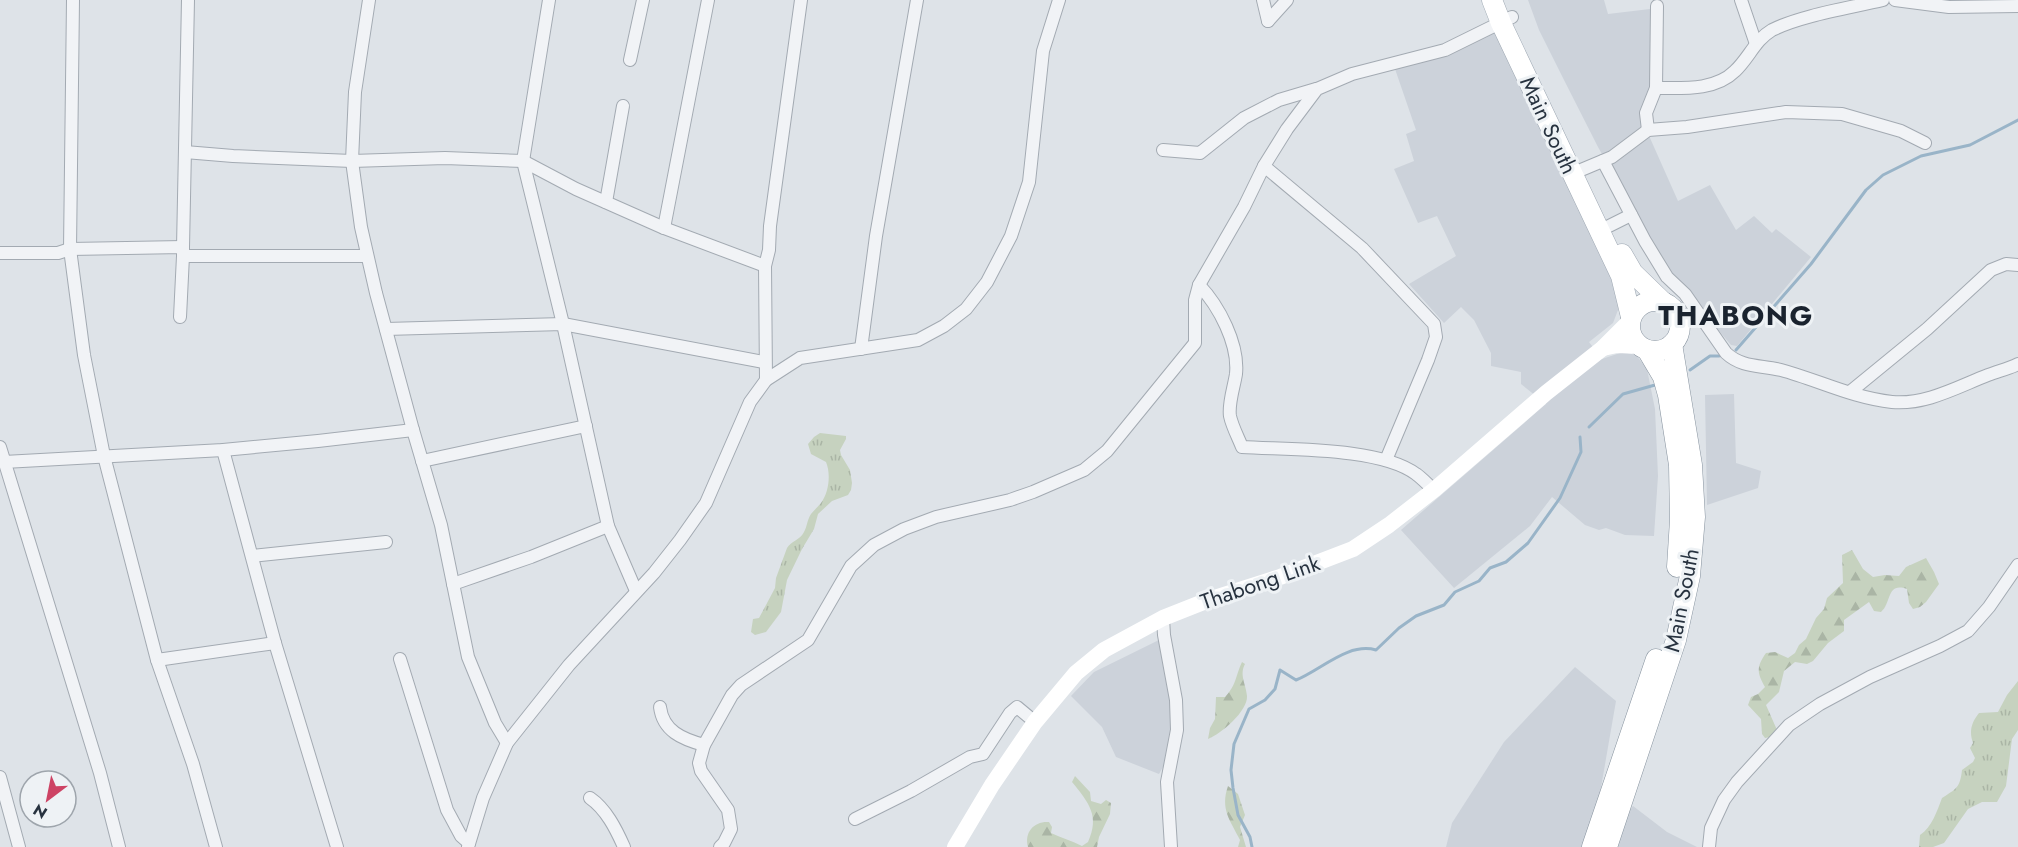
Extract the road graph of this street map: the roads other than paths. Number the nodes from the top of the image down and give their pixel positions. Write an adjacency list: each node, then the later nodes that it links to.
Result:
1 (73, 0): 37 (street)
2 (188, 0): 27 (street)
3 (369, 0): 28 (street)
4 (549, 0): 29 (street)
5 (643, 0): 20 (street)
6 (708, 0): 36 (street)
7 (801, 0): 42 (street)
8 (917, 0): 52 (street)
9 (1059, 0): 52 (street)
10 (1263, 0): 11 (street)
11 (1287, 0)
12 (1492, 0): 18 (main road, Main South)
13 (1741, 0): 19 (street)
14 (1883, 0): 19 (street)
15 (1895, 0): 17 (street)
16 (1657, 6): 22 (street)
17 (2018, 6)
18 (1507, 13): 21 (street); 32 (main road, Main South); 46 (main road, Main South)
19 (1756, 44): 22 (street)
20 (630, 60)
21 (1317, 88): 26 (street); 31 (street)
22 (1656, 88): 24 (street)
23 (623, 106): 33 (street)
24 (1648, 130): 25 (street); 30 (street)
25 (1925, 143)
26 (1163, 150)
27 (185, 152): 28 (street); 38 (street)
28 (352, 160): 29 (street); 40 (street)
29 (523, 161): 33 (street); 47 (street)
30 (1603, 161): 32 (street); 34 (street)
31 (1264, 166): 43 (street); 62 (street)
32 (1581, 170): 35 (main road, Main South)
33 (606, 201): 36 (street)
34 (1631, 215): 35 (street); 56 (street)
35 (1609, 226): 44 (main road, Main South)
36 (664, 228): 42 (street)
37 (70, 249): 38 (street); 39 (street); 61 (street)
38 (183, 251): 40 (street); 45 (street)
39 (0, 253)
40 (368, 256): 48 (street)
41 (2018, 265): 56 (street)
42 (765, 266): 53 (street)
43 (1199, 285): 62 (street); 79 (street)
44 (1663, 302): 46 (main road); 49 (main road, Main South)
45 (180, 317)
46 (1630, 319): 50 (main road, Thabong Link); 51 (main road, Main South)
47 (563, 324): 48 (street); 53 (street); 57 (street)
48 (386, 329): 58 (street)
49 (1672, 344): 51 (main road); 93 (main road, Main South)
50 (1603, 348): 51 (main road); 65 (main road, Thabong Link)
51 (1643, 348): 92 (main road, Main South)
52 (861, 349): 55 (street)
53 (764, 362): 55 (street)
54 (2018, 364): 56 (street)
55 (766, 380): 71 (street)
56 (1850, 392)
57 (586, 426): 63 (street); 66 (street)
58 (413, 430): 60 (street); 63 (street)
59 (0, 447): 64 (street)
60 (223, 450): 61 (street); 68 (street)
61 (104, 456): 64 (street); 75 (street)
62 (1386, 460): 65 (street)
63 (422, 461): 70 (street)
64 (4, 462): 85 (street)
65 (1434, 490): 72 (main road, Thabong Link)
66 (608, 526): 70 (street); 71 (street)
67 (386, 542): 68 (street)
68 (252, 556): 73 (street)
69 (2018, 565): 94 (street)
70 (453, 584): 78 (street)
71 (636, 591): 78 (street)
72 (1163, 618): 77 (main road, Thabong Link); 91 (street)
73 (275, 642): 75 (street); 87 (street)
74 (400, 659): 83 (street)
75 (157, 660): 86 (street)
76 (660, 707): 79 (street)
77 (1035, 722): 82 (street); 90 (main road, Thabong Link)
78 (507, 742): 83 (street)
79 (704, 745): 89 (street)
80 (0, 777): 84 (street)
81 (590, 798): 88 (street)
82 (855, 819)
83 (468, 846)
84 (19, 847)
85 (119, 847)
86 (216, 847)
87 (337, 847)
88 (624, 847)
89 (720, 847)
90 (955, 847)
91 (1171, 847)
92 (1592, 847)
93 (1607, 847)
94 (1709, 847)

